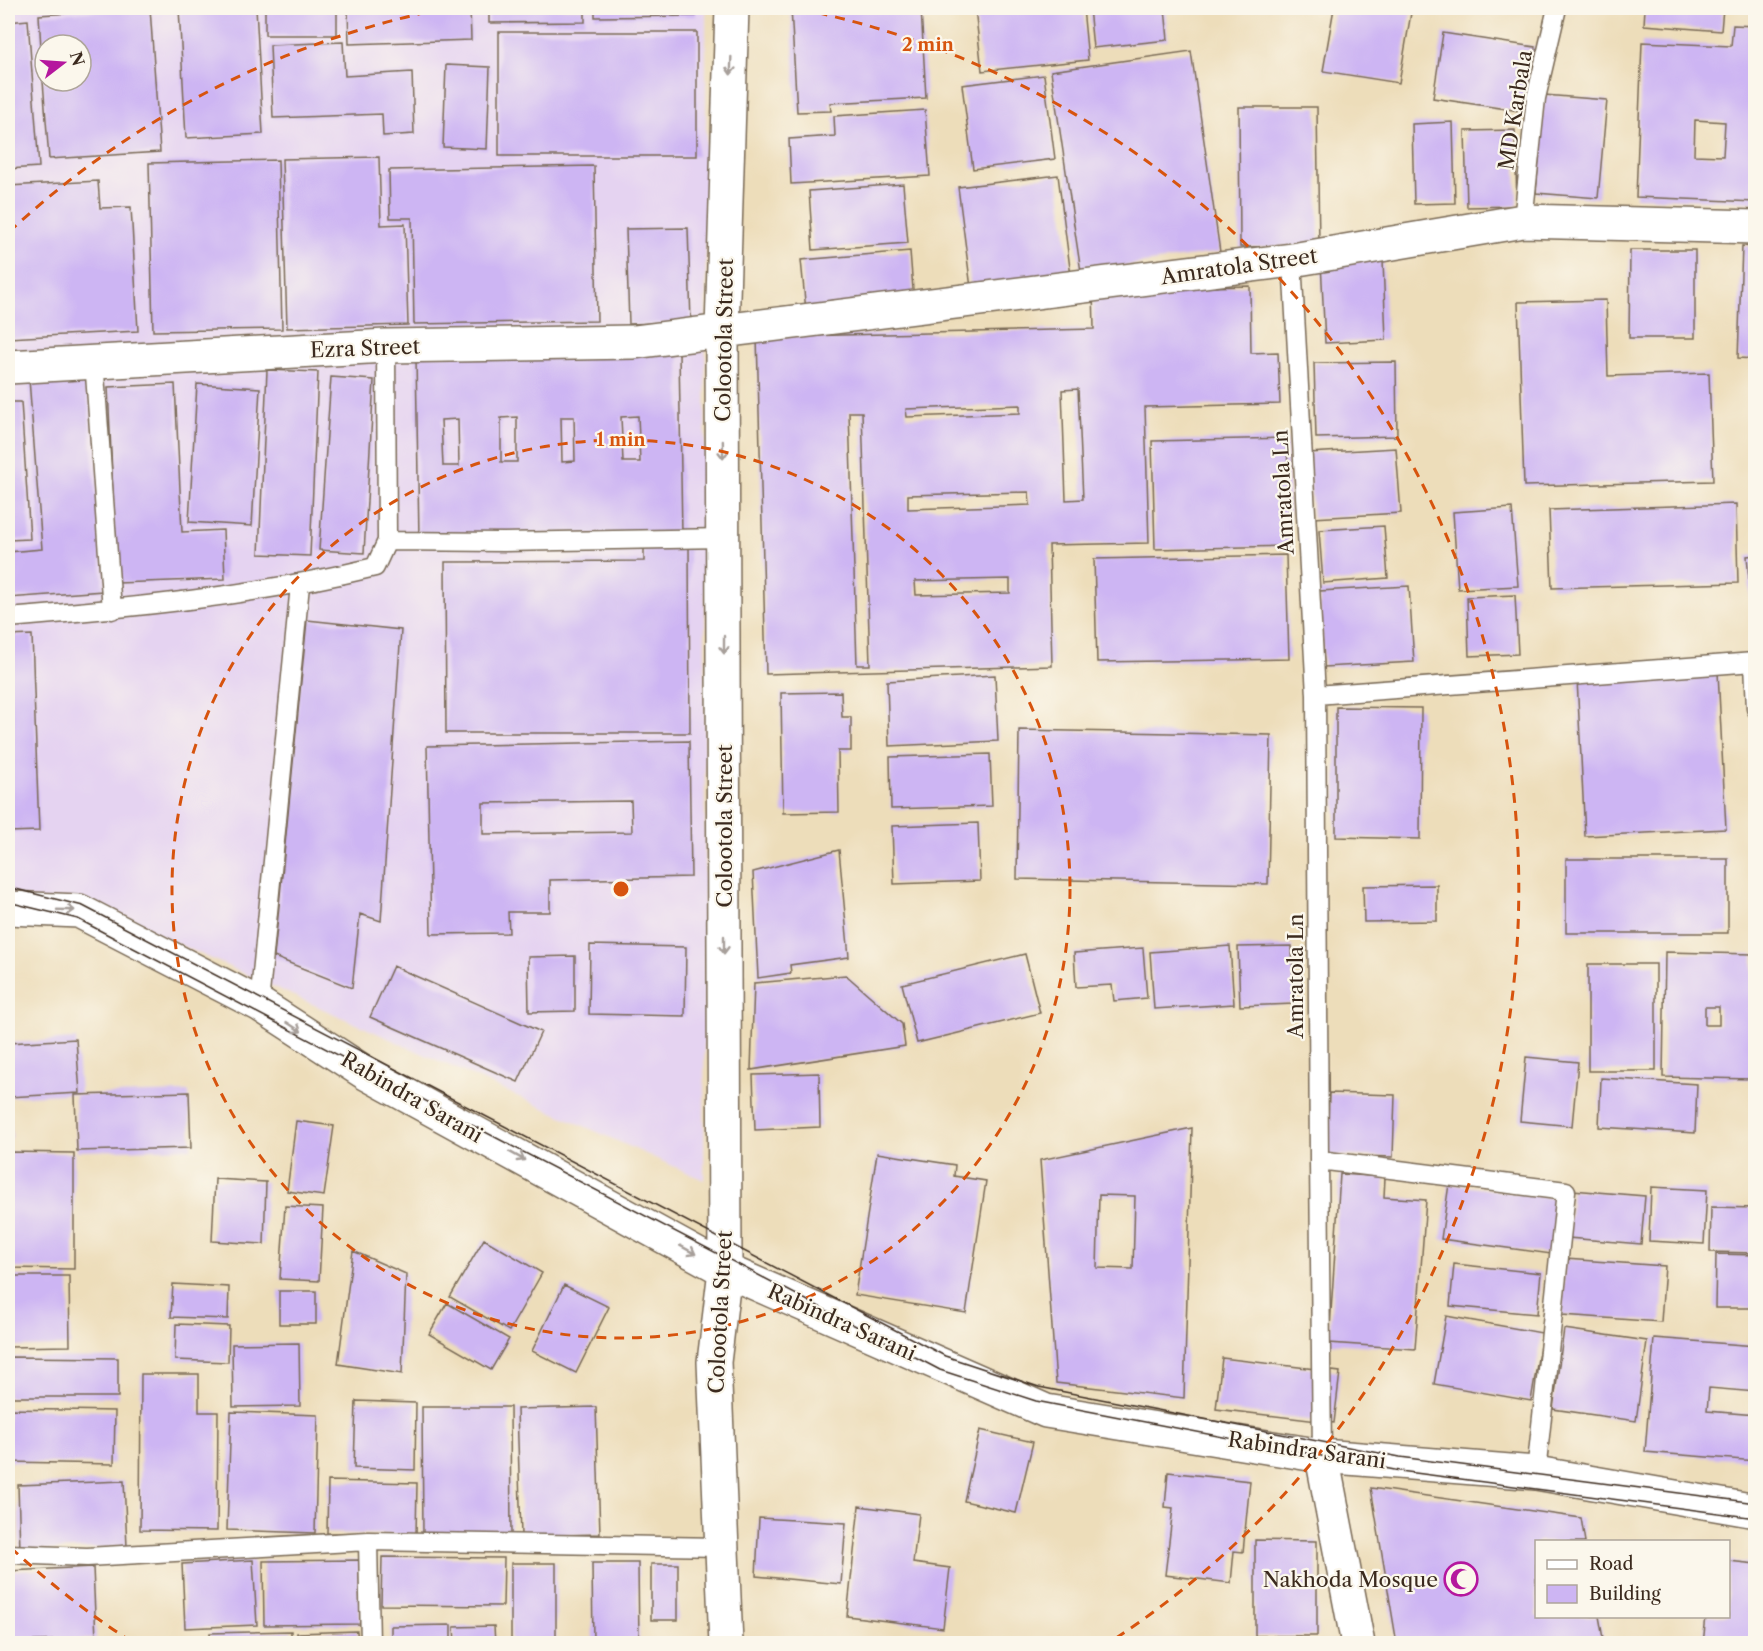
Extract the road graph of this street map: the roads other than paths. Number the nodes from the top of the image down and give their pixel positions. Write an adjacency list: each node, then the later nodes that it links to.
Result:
1 (732, 8): 6 (main road, Colootola Street, one-way to 6)
2 (1557, 8): 3 (lane, MD Karbala)
3 (1523, 221): 4 (main road, Amratola Street); 5 (main road, Amratola Street)
4 (1755, 227)
5 (1292, 260): 6 (main road, Amratola Street); 15 (lane, Amratola Ln)
6 (722, 330): 7 (main road, Ezra Street); 10 (main road, Colootola Street, one-way to 10)
7 (386, 346): 8 (main road, Ezra Street); 11 (lane)
8 (94, 360): 9 (main road, Ezra Street); 13 (lane)
9 (8, 367)
10 (724, 538): 11 (lane); 20 (main road, Colootola Street, one-way to 20)
11 (387, 541): 12 (lane)
12 (300, 585): 13 (lane); 18 (lane)
13 (112, 610): 14 (lane)
14 (8, 618)
15 (1316, 695): 16 (lane); 19 (lane, Amratola Ln)
16 (1755, 709)
17 (8, 908): 18 (main road, Rabindra Sarani, one-way to 18)
18 (259, 1004): 20 (main road, Rabindra Sarani, one-way to 20)
19 (1319, 1160): 21 (lane, Amratola Ln); 22 (lane)
20 (725, 1270): 21 (main road, Rabindra Sarani); 25 (main road, Colootola Street)
21 (1323, 1456): 22 (main road, Rabindra Sarani); 29 (main road)
22 (1536, 1473): 23 (main road, Rabindra Sarani)
23 (1755, 1512)
24 (368, 1541): 25 (lane); 26 (lane); 27 (lane)
25 (721, 1547): 28 (main road, Colootola Street)
26 (8, 1554)
27 (370, 1644)
28 (726, 1644)
29 (1358, 1644)

